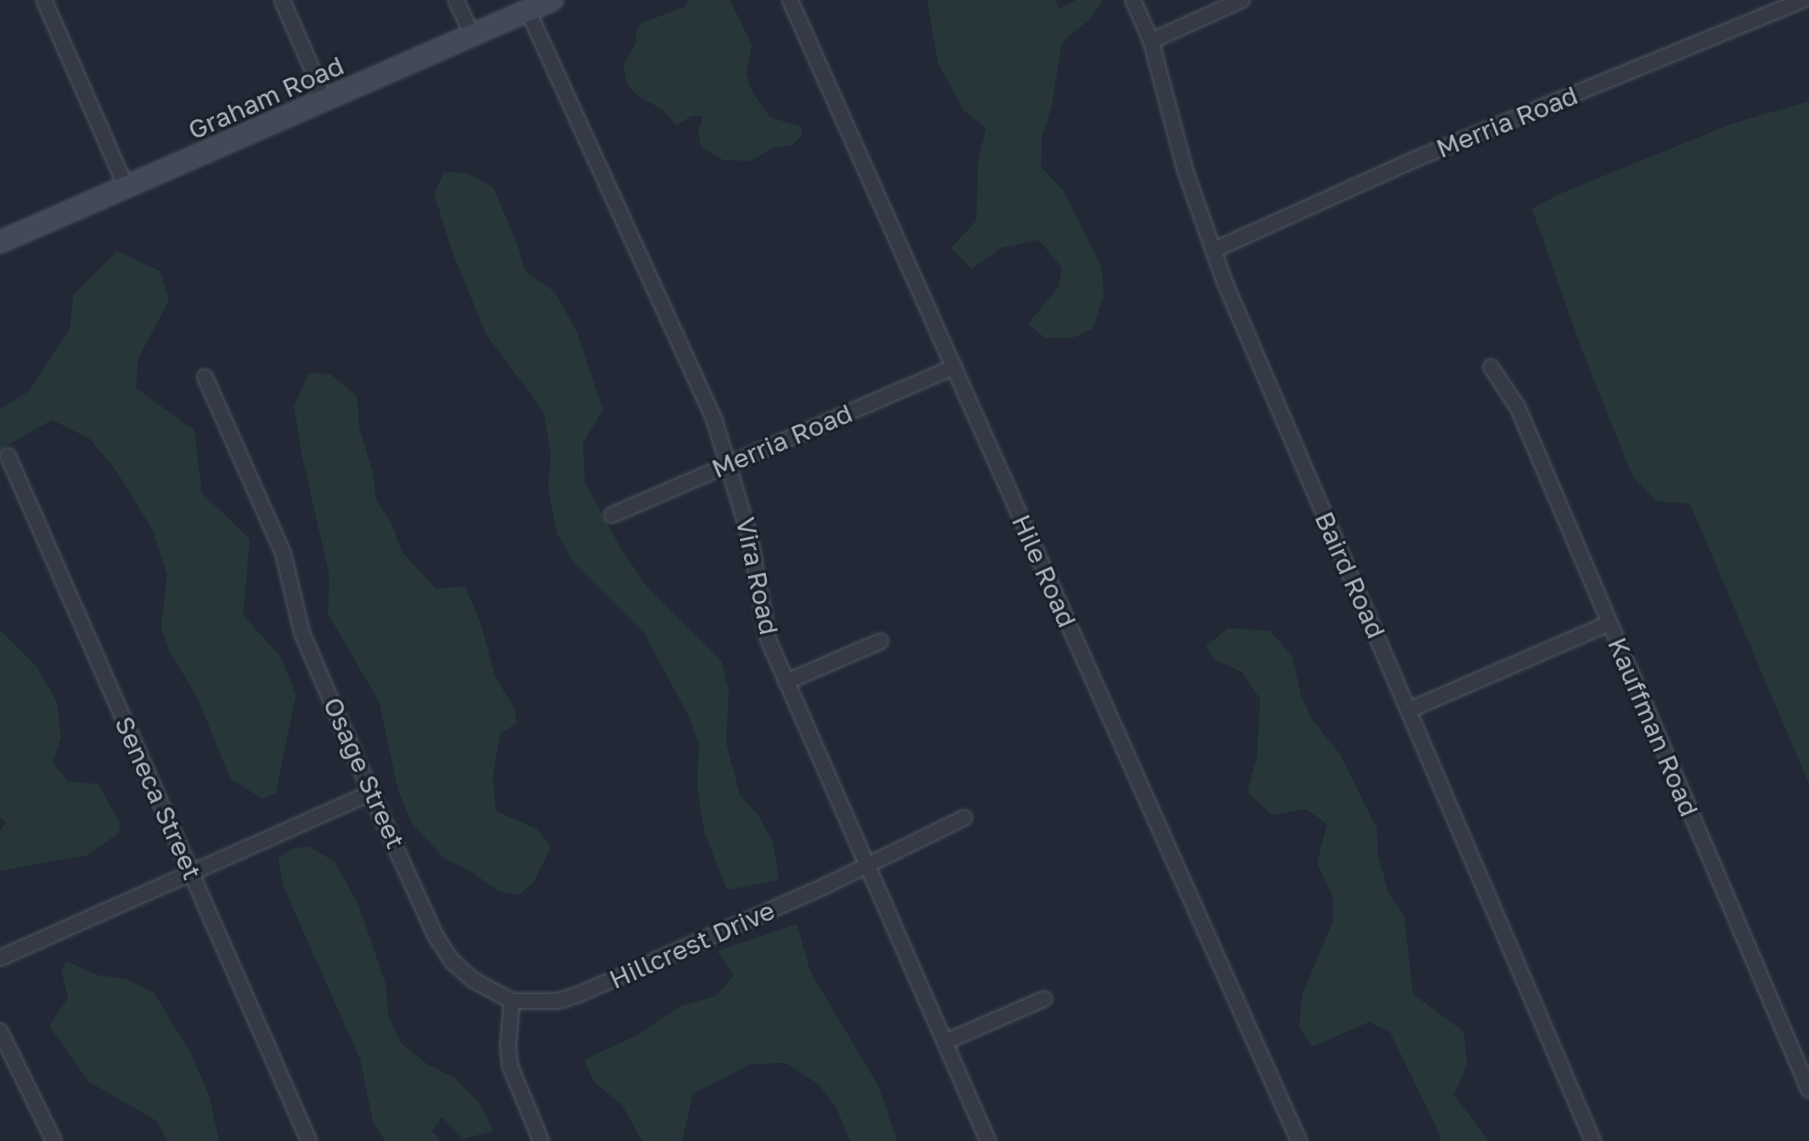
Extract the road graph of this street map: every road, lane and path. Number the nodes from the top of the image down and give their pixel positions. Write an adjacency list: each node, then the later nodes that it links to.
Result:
1 (44, 0): 13 (street)
2 (282, 0): 12 (street)
3 (456, 0): 10 (street)
4 (552, 0): 9 (main road, Graham Road)
5 (790, 0): 16 (street, Hile Road)
6 (1133, 0): 11 (street, Baird Road)
7 (1242, 0): 11 (street)
8 (1803, 0): 15 (street, Merria Road)
9 (528, 11): 10 (main road, Graham Road); 20 (street, Vira Road)
10 (472, 35): 12 (main road, Graham Road)
11 (1151, 41): 15 (street, Baird Road)
12 (315, 104): 13 (main road, Graham Road)
13 (126, 187): 14 (main road, Graham Road)
14 (0, 242)
15 (1214, 250): 25 (street, Baird Road)
16 (954, 367): 20 (street, Merria Road); 40 (street, Hile Road)
17 (1491, 367): 22 (street, Kauffman Road)
18 (205, 377): 26 (street, Osage Street)
19 (8, 456): 29 (street, Seneca Street)
20 (729, 462): 21 (street, Merria Road); 24 (street, Vira Road)
21 (612, 515)
22 (1608, 624): 25 (street); 35 (street, Kauffman Road)
23 (881, 641): 24 (street)
24 (786, 682): 28 (street, Vira Road)
25 (1409, 710): 41 (street, Baird Road)
26 (371, 793): 29 (street); 32 (street, Osage Street)
27 (964, 818): 28 (street, Hillcrest Drive)
28 (866, 865): 32 (street, Hillcrest Drive); 34 (street, Vira Road)
29 (191, 873): 30 (street); 37 (street, Seneca Street)
30 (0, 958)
31 (1044, 999): 34 (street)
32 (512, 1001): 38 (street)
33 (0, 1031): 36 (street)
34 (945, 1042): 39 (street, Vira Road)
35 (1809, 1090)
36 (54, 1141)
37 (309, 1141)
38 (541, 1141)
39 (988, 1141)
40 (1299, 1141)
41 (1593, 1141)

